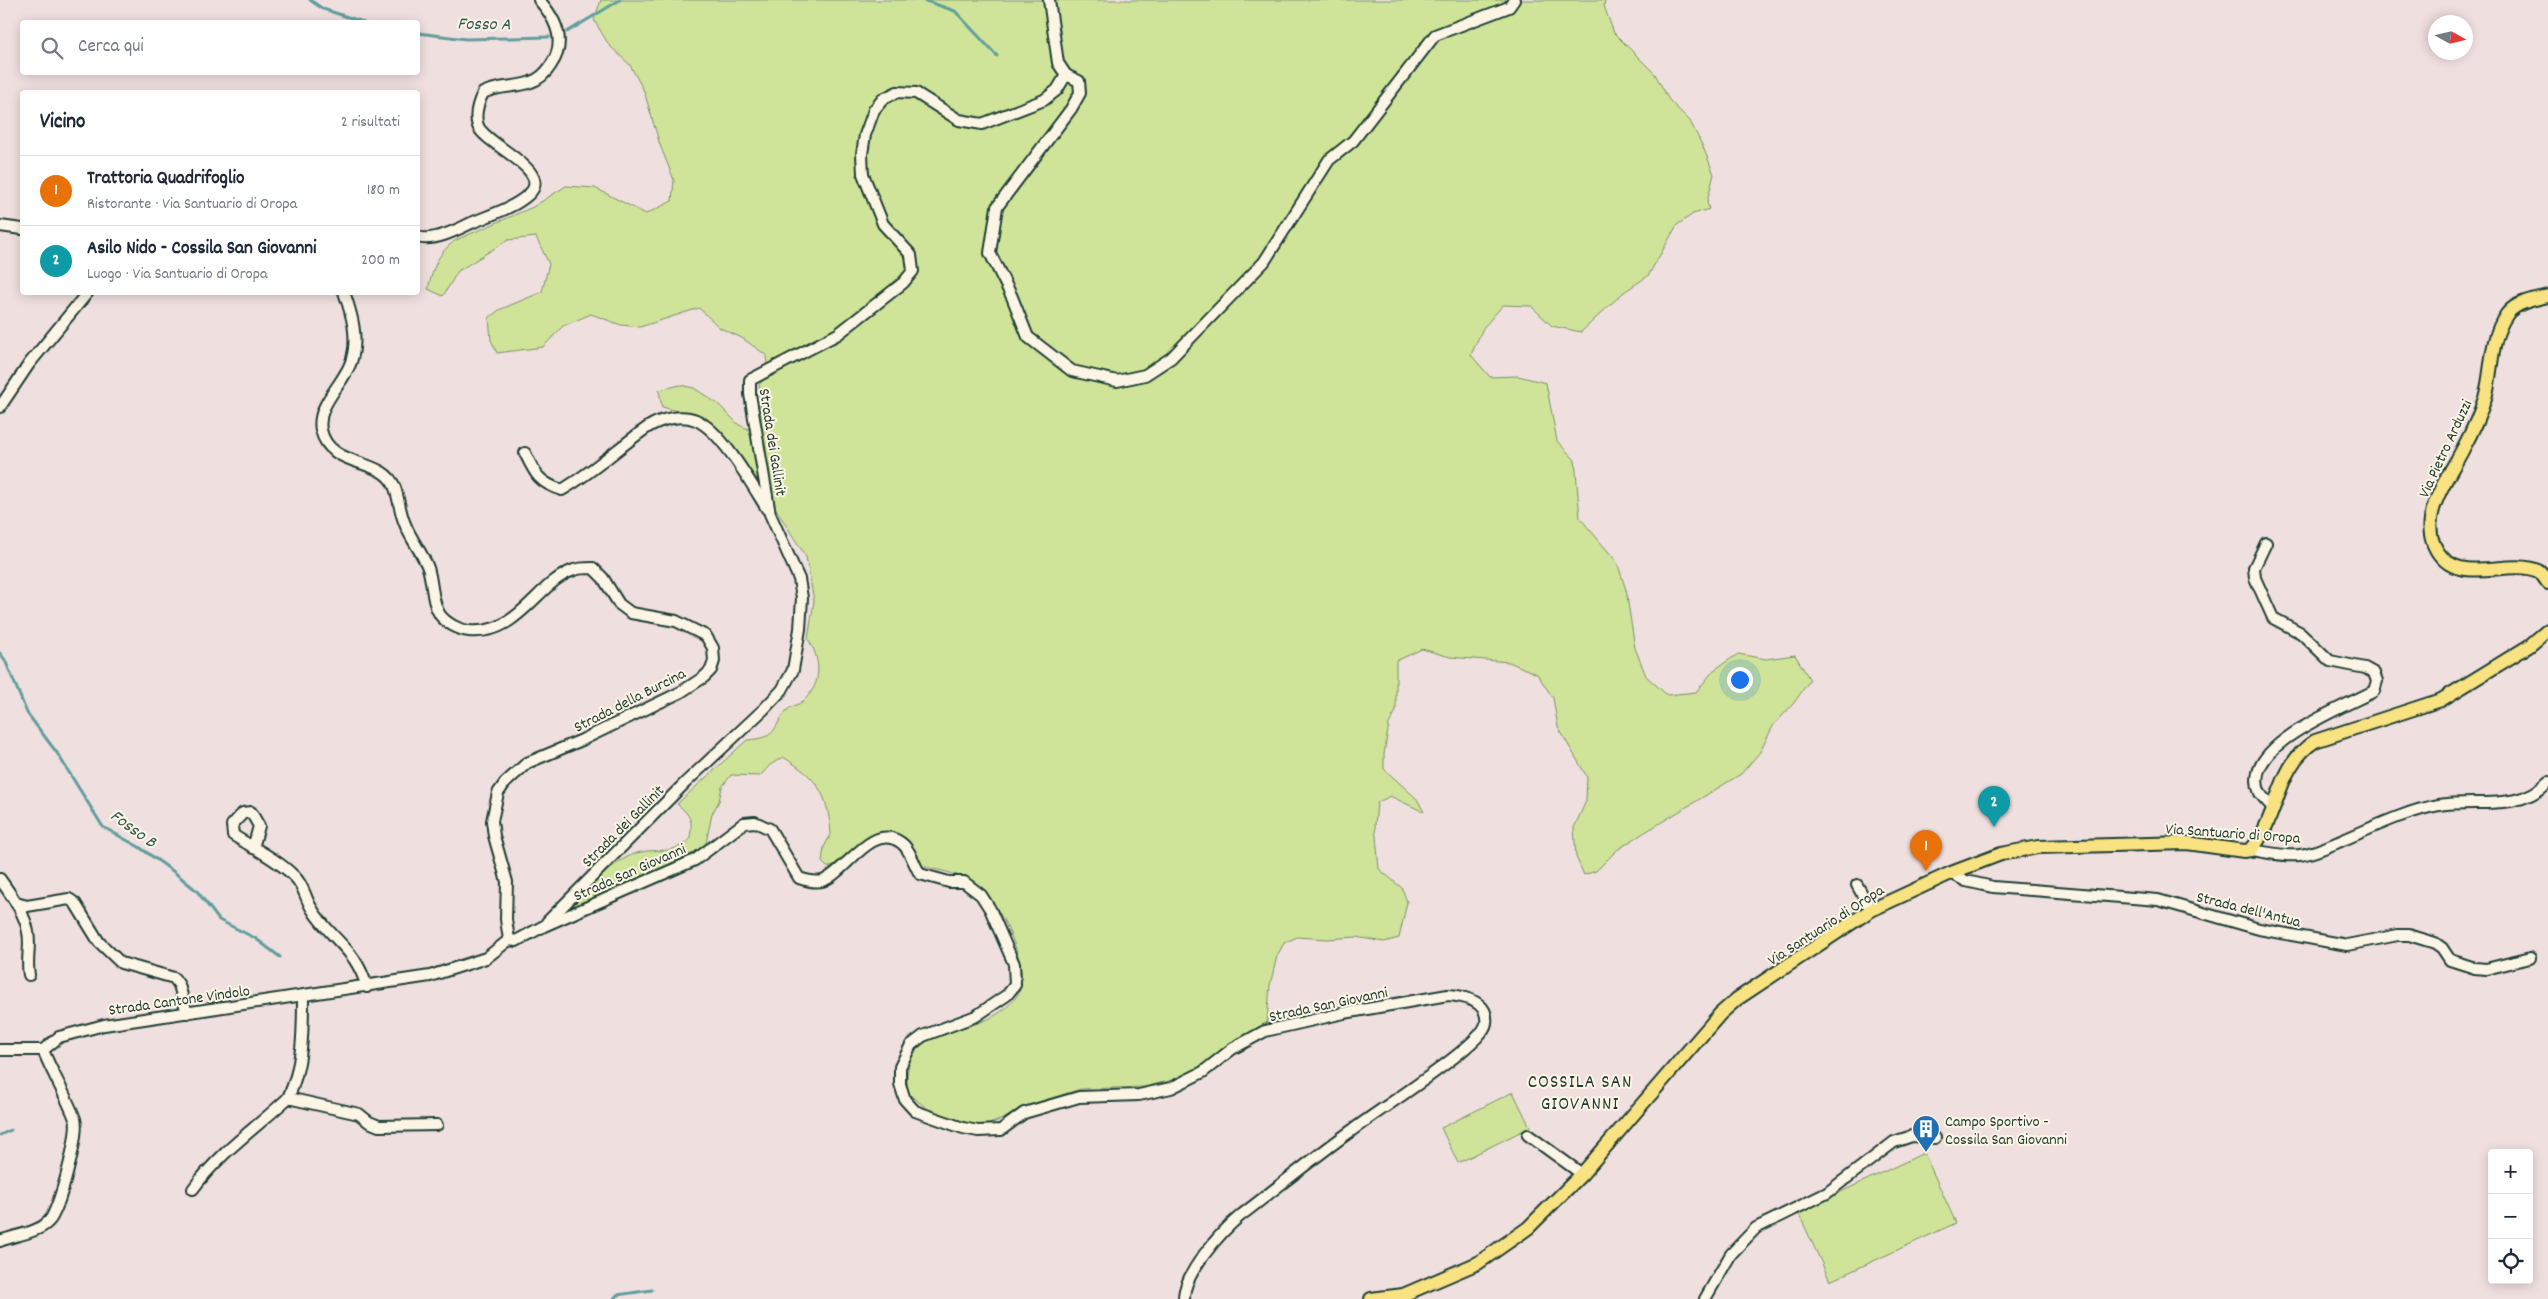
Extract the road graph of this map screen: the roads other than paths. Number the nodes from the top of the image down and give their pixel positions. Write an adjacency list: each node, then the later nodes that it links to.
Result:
1 (539, 0): 7 (street)
2 (1049, 0): 4 (street)
3 (1514, 0): 4 (street)
4 (1066, 75): 13 (street, Strada dei Gallinit)
5 (0, 226): 6 (street)
6 (20, 229)
7 (420, 238)
8 (86, 295): 11 (street)
9 (345, 295): 27 (street, Strada della Burcina)
10 (2548, 296): 15 (main road, Via Pietro Arduzzi)
11 (0, 407)
12 (525, 453): 13 (street)
13 (770, 514): 26 (street, Strada dei Gallinit)
14 (2266, 543): 18 (street)
15 (2548, 582)
16 (2548, 630): 18 (main road)
17 (2548, 782): 20 (street, Via Santuario di Oropa)
18 (2273, 808): 20 (main road)
19 (254, 848): 30 (street)
20 (2251, 850): 21 (main road, Via Santuario di Oropa)
21 (1951, 873): 25 (main road, Via Santuario di Oropa); 28 (street, Strada dell'Antua)
22 (0, 879): 24 (street)
23 (1858, 885): 25 (street)
24 (16, 903): 29 (street); 32 (street)
25 (1871, 910): 39 (main road, Via Santuario di Oropa)
26 (544, 926): 27 (street, Strada San Giovanni); 42 (street, Strada San Giovanni)
27 (509, 940): 30 (street, Strada Cantone Vindolo)
28 (2530, 958)
29 (29, 975)
30 (367, 987): 31 (street, Strada Cantone Vindolo)
31 (304, 997): 32 (street, Strada Cantone Vindolo); 35 (street)
32 (187, 1013): 34 (street, Strada Cantone Vindolo)
33 (0, 1050): 34 (street)
34 (42, 1050): 41 (street)
35 (288, 1098): 36 (street); 40 (street)
36 (437, 1125)
37 (1528, 1135): 39 (street)
38 (1935, 1138): 44 (street)
39 (1582, 1174): 43 (main road, Via Santuario di Oropa)
40 (193, 1189)
41 (0, 1241)
42 (1184, 1299)
43 (1371, 1299)
44 (1705, 1299)

